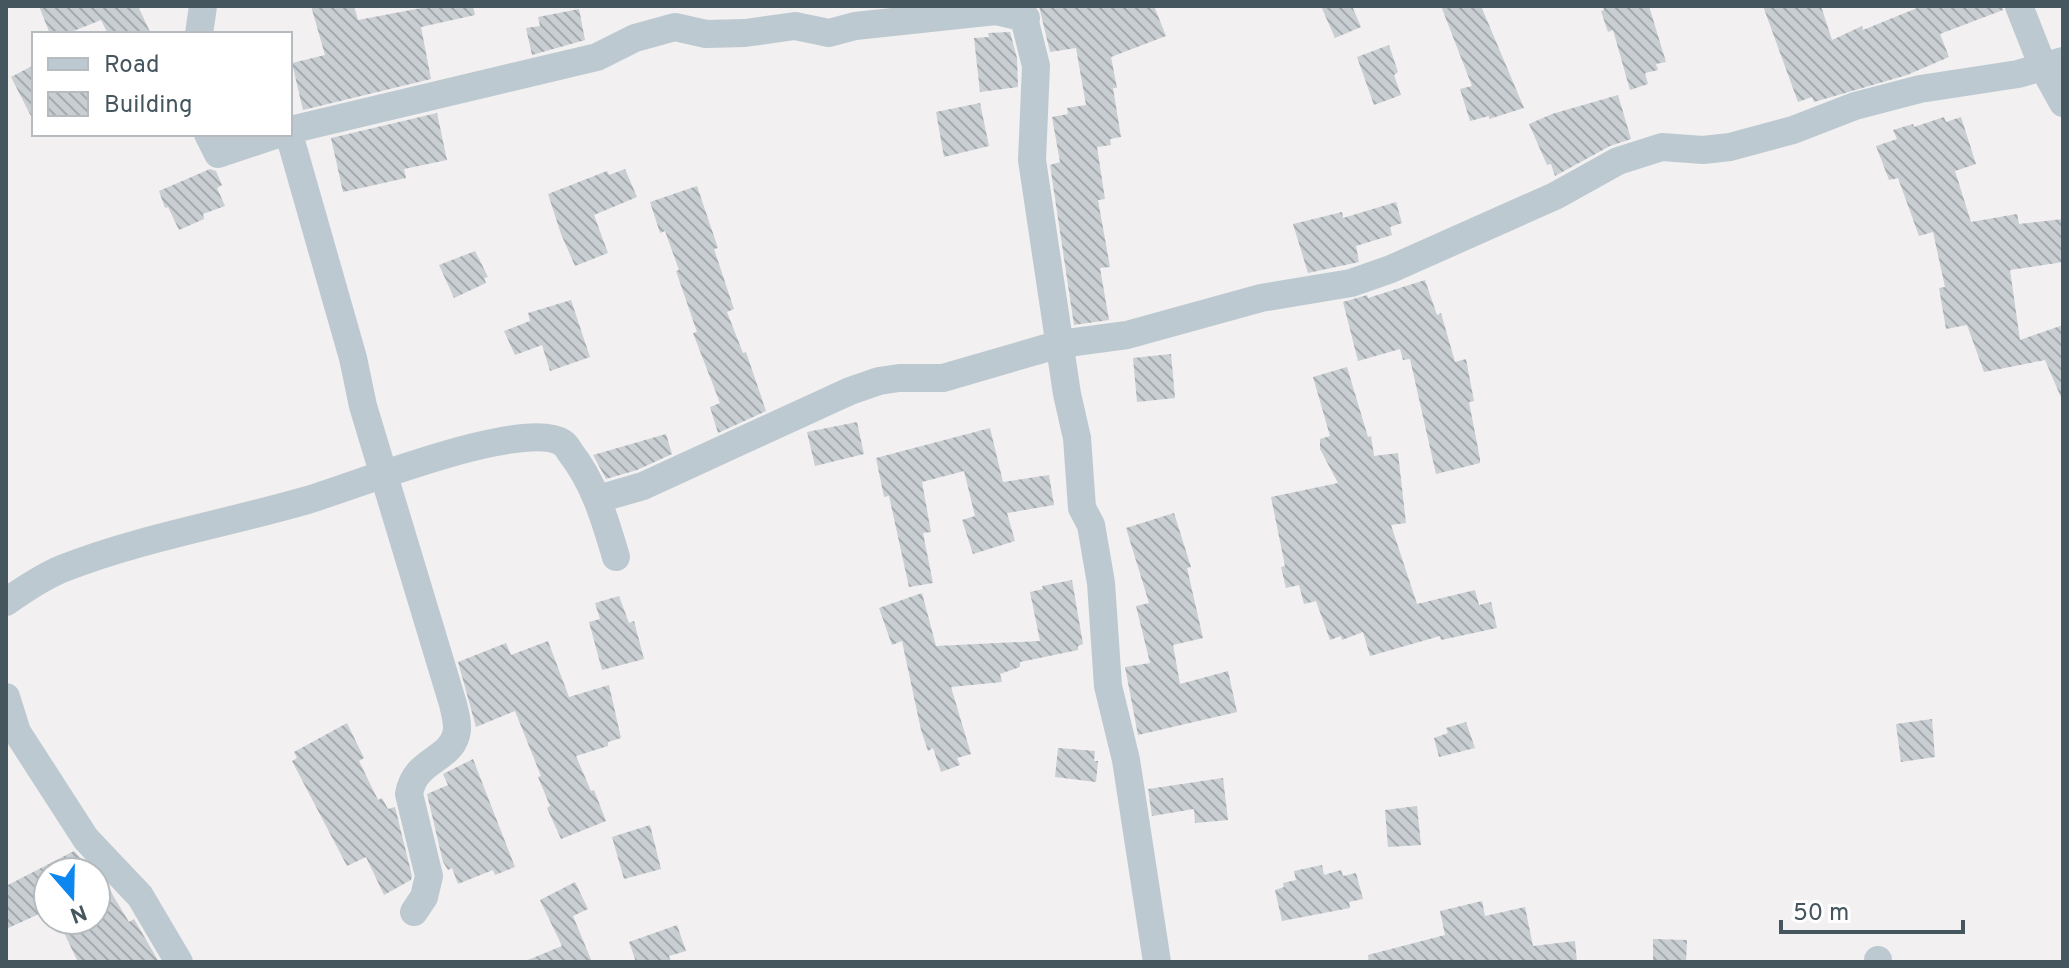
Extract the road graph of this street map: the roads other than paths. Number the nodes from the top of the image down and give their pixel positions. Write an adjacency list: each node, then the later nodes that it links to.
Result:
1 (203, 6): 4 (street)
2 (2019, 6): 5 (street)
3 (1024, 12): 7 (street); 11 (street)
4 (199, 32)
5 (2053, 64): 6 (street); 11 (street)
6 (2063, 103)
7 (292, 131)
8 (209, 136): 9 (street)
9 (272, 136)
10 (290, 136): 12 (street)
11 (1060, 344): 13 (street); 20 (street)
12 (383, 473): 13 (street); 15 (street); 18 (street)
13 (598, 499): 14 (street)
14 (616, 557)
15 (6, 602)
16 (6, 697): 17 (street)
17 (12, 736): 19 (street)
18 (414, 912)
19 (179, 962)
20 (1157, 962)

